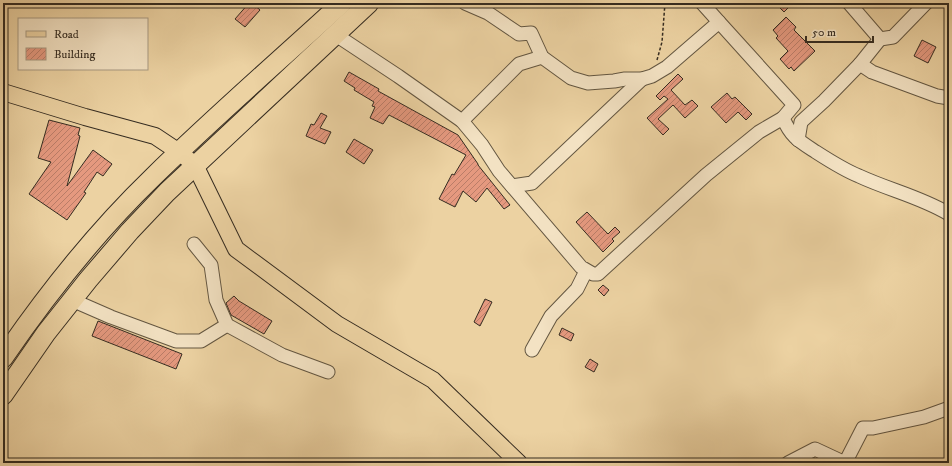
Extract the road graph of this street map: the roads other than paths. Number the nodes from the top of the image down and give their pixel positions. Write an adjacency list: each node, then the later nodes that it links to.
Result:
1 (342, 3): 18 (highway)
2 (369, 3): 8 (highway)
3 (465, 3): 10 (street)
4 (702, 3): 7 (street)
5 (849, 3): 9 (street)
6 (926, 3): 9 (street)
7 (719, 22): 12 (street); 15 (street)
8 (336, 35): 16 (street); 19 (highway)
9 (880, 39): 11 (street)
10 (542, 57): 12 (street); 16 (street)
11 (860, 64): 14 (street); 17 (street)
12 (647, 78): 20 (street)
13 (3, 92): 18 (main road)
14 (949, 98)
15 (783, 118): 17 (street); 23 (street)
16 (462, 122): 20 (street)
17 (798, 140): 21 (street)
18 (179, 152): 19 (main road); 27 (highway)
19 (196, 166): 24 (highway); 31 (main road)
20 (512, 186): 23 (street)
21 (949, 214)
22 (194, 244): 25 (street)
23 (586, 271): 26 (street)
24 (72, 300): 25 (street); 29 (highway)
25 (227, 325): 28 (street)
26 (532, 350)
27 (3, 358)
28 (328, 372)
29 (3, 395)
30 (949, 408): 32 (street)
31 (519, 463)
32 (788, 463)

